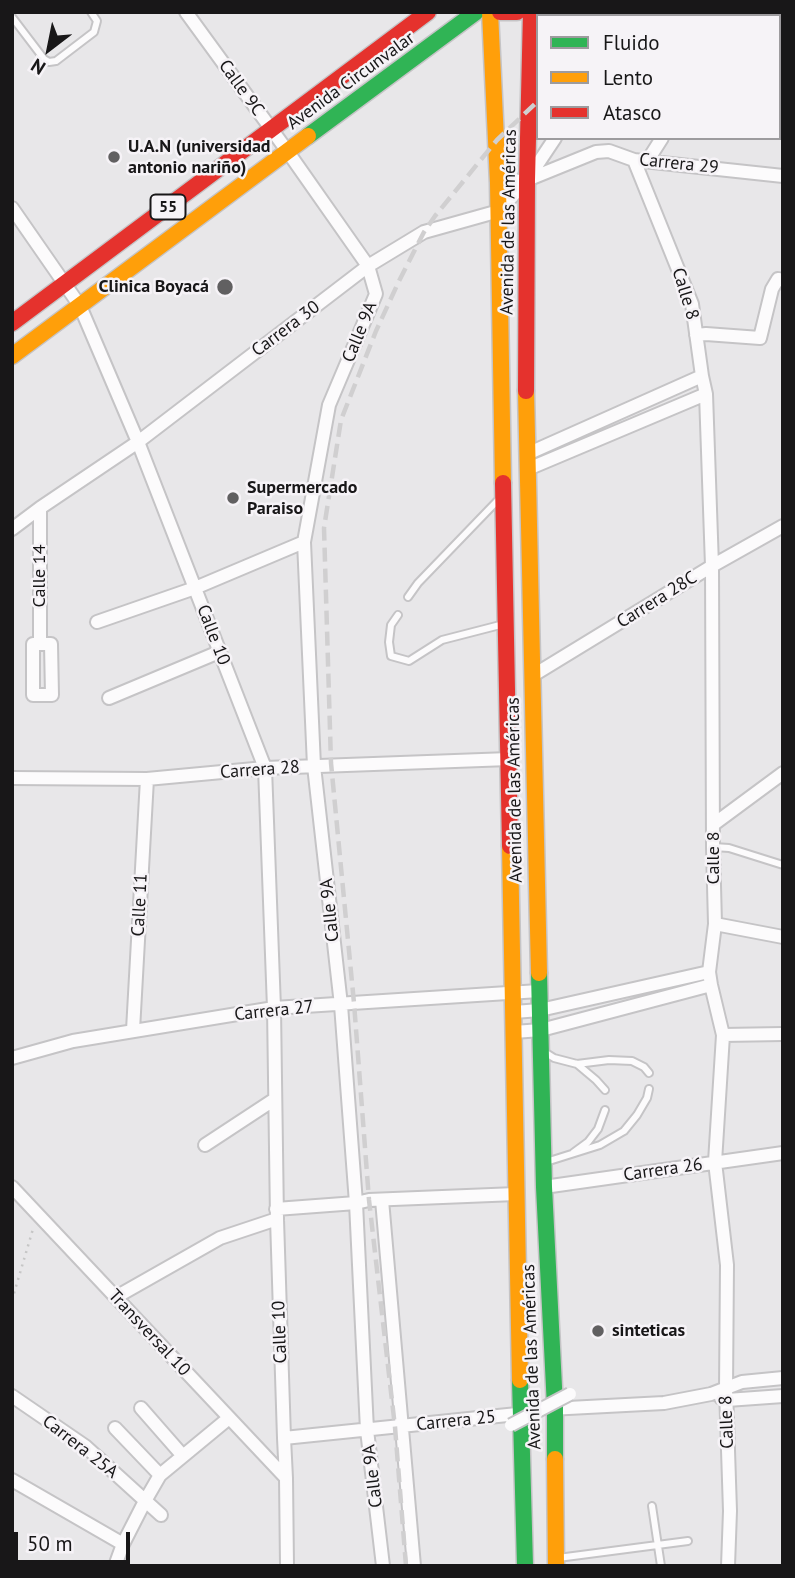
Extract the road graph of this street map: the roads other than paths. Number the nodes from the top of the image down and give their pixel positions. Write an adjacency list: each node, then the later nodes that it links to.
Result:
1 (91, 12): 9 (lane)
2 (186, 12): 10 (street, Calle 9C)
3 (428, 12): 10 (main road, Avenida Circunvalar / 55)
4 (476, 12): 13 (main road, Avenida Circunvalar / 55)
5 (490, 12): 18 (main road, Avenida de las Américas)
6 (500, 12): 7 (main road)
7 (517, 12)
8 (531, 12): 17 (main road, Avenida de las Américas)
9 (12, 17)
10 (271, 129): 13 (street, Calle 9C); 23 (main road, Avenida Circunvalar / 55)
11 (554, 140): 17 (street)
12 (661, 140): 15 (street)
13 (288, 152): 21 (street, Calle 9C); 24 (main road, Avenida Circunvalar / 55)
14 (634, 160): 15 (street, Carrera 29); 17 (street, Carrera 29); 26 (street, Calle 8)
15 (648, 160): 16 (street, Carrera 29)
16 (783, 176)
17 (527, 180): 18 (street, Carrera 29); 20 (street); 31 (main road, Avenida de las Américas)
18 (498, 183): 20 (main road, Avenida de las Américas)
19 (12, 208): 23 (street, Calle 10)
20 (499, 211): 21 (street, Carrera 30); 32 (main road, Avenida de las Américas)
21 (368, 266): 30 (street, Carrera 30); 36 (street, Calle 9A)
22 (783, 280): 26 (street)
23 (65, 284): 24 (street, Calle 10); 25 (main road, Avenida Circunvalar / 55)
24 (80, 306): 27 (main road, Avenida Circunvalar / 55); 30 (street, Calle 10)
25 (12, 323)
26 (696, 335): 28 (street, Calle 8)
27 (12, 356)
28 (702, 376): 29 (street, Calle 8); 31 (street)
29 (706, 394): 31 (street); 37 (street, Calle 8)
30 (138, 442): 33 (street, Carrera 30); 38 (street, Calle 10)
31 (528, 467): 32 (main road); 45 (main road, Avenida de las Américas)
32 (504, 487): 39 (lane); 42 (main road, Avenida de las Américas)
33 (40, 508): 35 (street, Carrera 30); 43 (street, Calle 14)
34 (783, 526): 37 (street, Carrera 28C)
35 (12, 529)
36 (304, 542): 38 (street); 50 (street, Calle 9A)
37 (712, 566): 47 (street, Carrera 28C); 55 (street, Calle 8)
38 (195, 588): 41 (street); 46 (street, Calle 10)
39 (408, 597)
40 (398, 615): 42 (lane)
41 (97, 622)
42 (507, 623): 44 (main road, Avenida de las Américas)
43 (40, 643)
44 (507, 644): 45 (main road); 49 (main road, Avenida de las Américas)
45 (531, 644): 47 (main road, Avenida de las Américas)
46 (219, 652): 48 (street); 51 (street, Calle 10)
47 (532, 676): 61 (main road, Avenida de las Américas)
48 (109, 698)
49 (509, 760): 50 (street, Carrera 28); 62 (main road, Avenida de las Américas)
50 (314, 766): 51 (street, Carrera 28); 63 (street, Calle 9A)
51 (265, 768): 54 (street, Carrera 28); 64 (street, Calle 10)
52 (783, 773): 55 (street)
53 (12, 778): 54 (street, Carrera 28)
54 (147, 779): 67 (street, Calle 11)
55 (714, 824): 56 (street, Calle 8)
56 (713, 847): 57 (lane); 58 (street, Calle 8)
57 (783, 865)
58 (715, 924): 59 (street); 60 (street, Calle 8)
59 (783, 937)
60 (710, 978): 65 (street); 68 (street); 71 (street, Calle 8)
61 (539, 991): 62 (street, Carrera 27); 65 (main road, Avenida de las Américas)
62 (514, 993): 63 (street, Carrera 27); 66 (main road, Avenida de las Américas)
63 (341, 1005): 64 (street, Carrera 27); 89 (street, Calle 9A)
64 (274, 1008): 67 (street, Carrera 27); 78 (street, Calle 10)
65 (540, 1010): 66 (street); 68 (main road, Avenida de las Américas)
66 (514, 1012): 69 (main road, Avenida de las Américas)
67 (133, 1030): 73 (street, Carrera 27)
68 (541, 1030): 69 (street); 72 (main road, Avenida de las Américas)
69 (514, 1032): 87 (main road, Avenida de las Américas)
70 (783, 1034): 71 (street)
71 (723, 1035): 83 (street, Calle 8)
72 (542, 1050): 74 (lane); 84 (main road, Avenida de las Américas)
73 (12, 1058)
74 (577, 1064): 75 (lane); 77 (lane)
75 (649, 1073)
76 (649, 1089): 82 (lane)
77 (605, 1090)
78 (275, 1099): 80 (street); 90 (street, Calle 10)
79 (605, 1110): 82 (lane)
80 (205, 1145)
81 (783, 1153): 83 (street, Carrera 26)
82 (569, 1156): 84 (lane)
83 (715, 1162): 86 (street, Carrera 26); 93 (street, Calle 8)
84 (544, 1163): 86 (main road, Avenida de las Américas)
85 (12, 1187): 91 (street, Transversal 10)
86 (544, 1187): 96 (main road, Avenida de las Américas)
87 (516, 1194): 88 (street); 99 (main road, Avenida de las Américas)
88 (382, 1200): 89 (street); 100 (street, Calle 9A)
89 (356, 1203): 90 (street); 102 (street, Calle 9A)
90 (277, 1214): 91 (street); 103 (street, Calle 10)
91 (116, 1297): 98 (street, Transversal 10)
92 (783, 1378): 93 (street, Carrera 25)
93 (727, 1394): 95 (street, Carrera 25); 96 (street, Carrera 25); 121 (street, Calle 8)
94 (12, 1396): 108 (street, Carrera 25A)
95 (783, 1396)
96 (559, 1399): 99 (street, bridge); 99 (street, Carrera 25); 114 (main road, Avenida de las Américas)
97 (141, 1408): 104 (street)
98 (229, 1418): 104 (street); 106 (street, Transversal 10)
99 (519, 1421): 100 (street, Carrera 25); 119 (main road, Avenida de las Américas)
100 (401, 1426): 102 (street, Carrera 25); 118 (street, Calle 9A)
101 (115, 1427): 105 (street)
102 (367, 1430): 103 (street, Carrera 25); 117 (street, Calle 9A)
103 (284, 1438): 106 (street, Calle 10)
104 (183, 1456): 105 (street)
105 (160, 1475): 108 (street)
106 (286, 1478): 116 (street, Calle 10)
107 (12, 1480): 112 (street)
108 (145, 1501): 110 (street, Carrera 25A); 112 (street)
109 (652, 1506): 113 (lane)
110 (161, 1515)
111 (688, 1541): 113 (lane)
112 (123, 1544): 115 (street)
113 (657, 1545): 114 (lane); 120 (lane)
114 (556, 1562)
115 (115, 1566)
116 (287, 1566)
117 (383, 1566)
118 (414, 1566)
119 (525, 1566)
120 (661, 1566)
121 (729, 1566)

